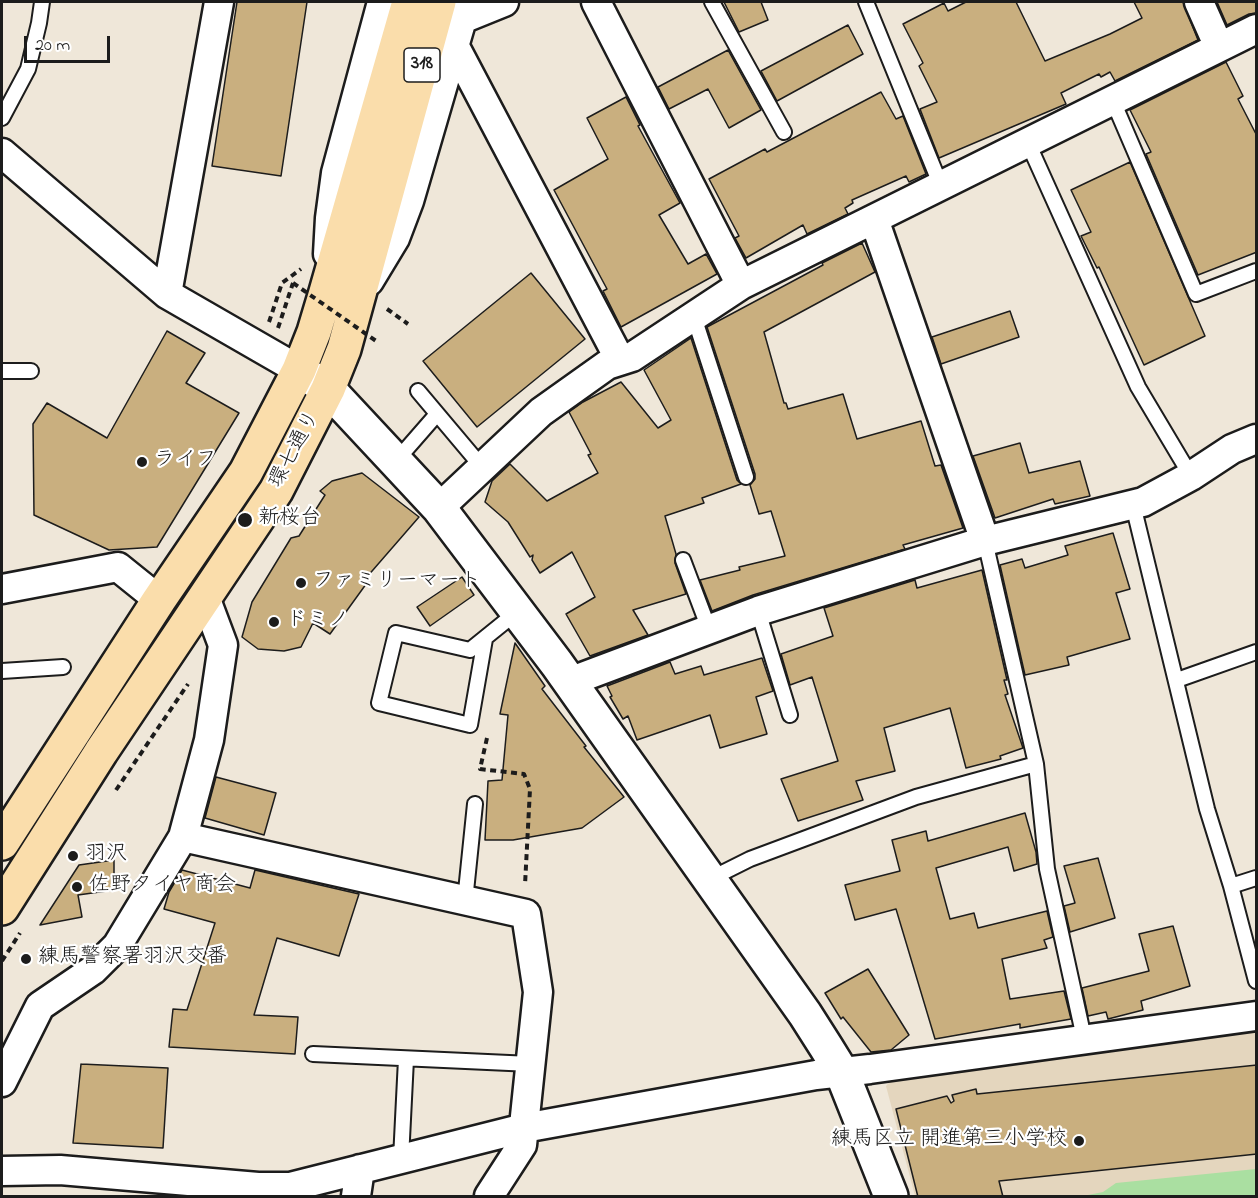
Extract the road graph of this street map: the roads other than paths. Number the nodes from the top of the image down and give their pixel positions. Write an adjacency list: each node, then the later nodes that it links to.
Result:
1 (42, 2): 14 (lane)
2 (219, 2): 24 (street)
3 (382, 2): 23 (street)
4 (409, 2): 15 (main road, 環七通り / 318)
5 (504, 2): 10 (street)
6 (596, 2): 22 (street)
7 (712, 2): 16 (lane)
8 (866, 2): 19 (lane)
9 (1198, 2): 12 (street)
10 (456, 17): 15 (main road, 環七通り / 318); 25 (street); 27 (street)
11 (1257, 29): 12 (street)
12 (1219, 47): 13 (street)
13 (1113, 101): 17 (street); 21 (lane)
14 (2, 118)
15 (390, 125): 23 (main road, 環七通り / 318); 25 (main road, 環七通り / 318)
16 (784, 132)
17 (1028, 143): 19 (street); 37 (lane)
18 (2, 153): 24 (street)
19 (941, 186): 20 (street)
20 (874, 219): 22 (street); 41 (street)
21 (1257, 271)
22 (741, 285): 26 (street)
23 (326, 292): 28 (main road, 環七通り / 318)
24 (167, 294): 28 (street)
25 (373, 303): 31 (main road, 環七通り / 318)
26 (694, 317): 27 (street); 38 (lane)
27 (620, 360): 36 (street)
28 (299, 370): 31 (street); 45 (main road, 環七通り / 318)
29 (2, 371): 30 (lane)
30 (31, 371)
31 (328, 389): 35 (street); 44 (main road, 環七通り / 318)
32 (418, 391): 33 (lane)
33 (438, 414): 35 (lane); 36 (lane)
34 (1257, 439): 37 (street)
35 (396, 461): 40 (street)
36 (482, 467): 40 (street)
37 (1191, 476): 39 (street)
38 (747, 477)
39 (1133, 505): 41 (street); 53 (lane)
40 (439, 508): 47 (street)
41 (985, 541): 46 (street); 56 (lane)
42 (683, 560): 48 (lane)
43 (2, 589): 45 (street)
44 (205, 597): 58 (street); 64 (main road, 環七通り / 318)
45 (159, 600): 59 (main road, 環七通り / 318)
46 (758, 611): 48 (street); 55 (lane)
47 (517, 612): 49 (lane); 54 (street)
48 (709, 629): 54 (street)
49 (485, 639): 49 (lane)
50 (1257, 652): 53 (lane)
51 (63, 667): 52 (lane)
52 (2, 671)
53 (1177, 680): 62 (lane)
54 (569, 682): 61 (street)
55 (790, 715)
56 (1036, 764): 61 (lane); 67 (lane)
57 (475, 804): 63 (lane)
58 (183, 837): 63 (street); 72 (street)
59 (2, 843)
60 (1257, 879): 62 (lane)
61 (709, 880): 71 (street)
62 (1231, 886): 65 (lane)
63 (465, 901): 70 (street)
64 (2, 908)
65 (1257, 981)
66 (1257, 1016): 67 (street)
67 (1084, 1038): 71 (street)
68 (313, 1054): 69 (lane)
69 (406, 1059): 70 (lane); 74 (lane)
70 (531, 1064): 73 (street)
71 (842, 1073): 73 (street); 78 (street)
72 (2, 1082)
73 (524, 1128): 74 (street); 77 (street)
74 (401, 1159): 76 (street)
75 (2, 1171): 76 (street)
76 (358, 1183)
77 (489, 1197)
78 (891, 1197)

